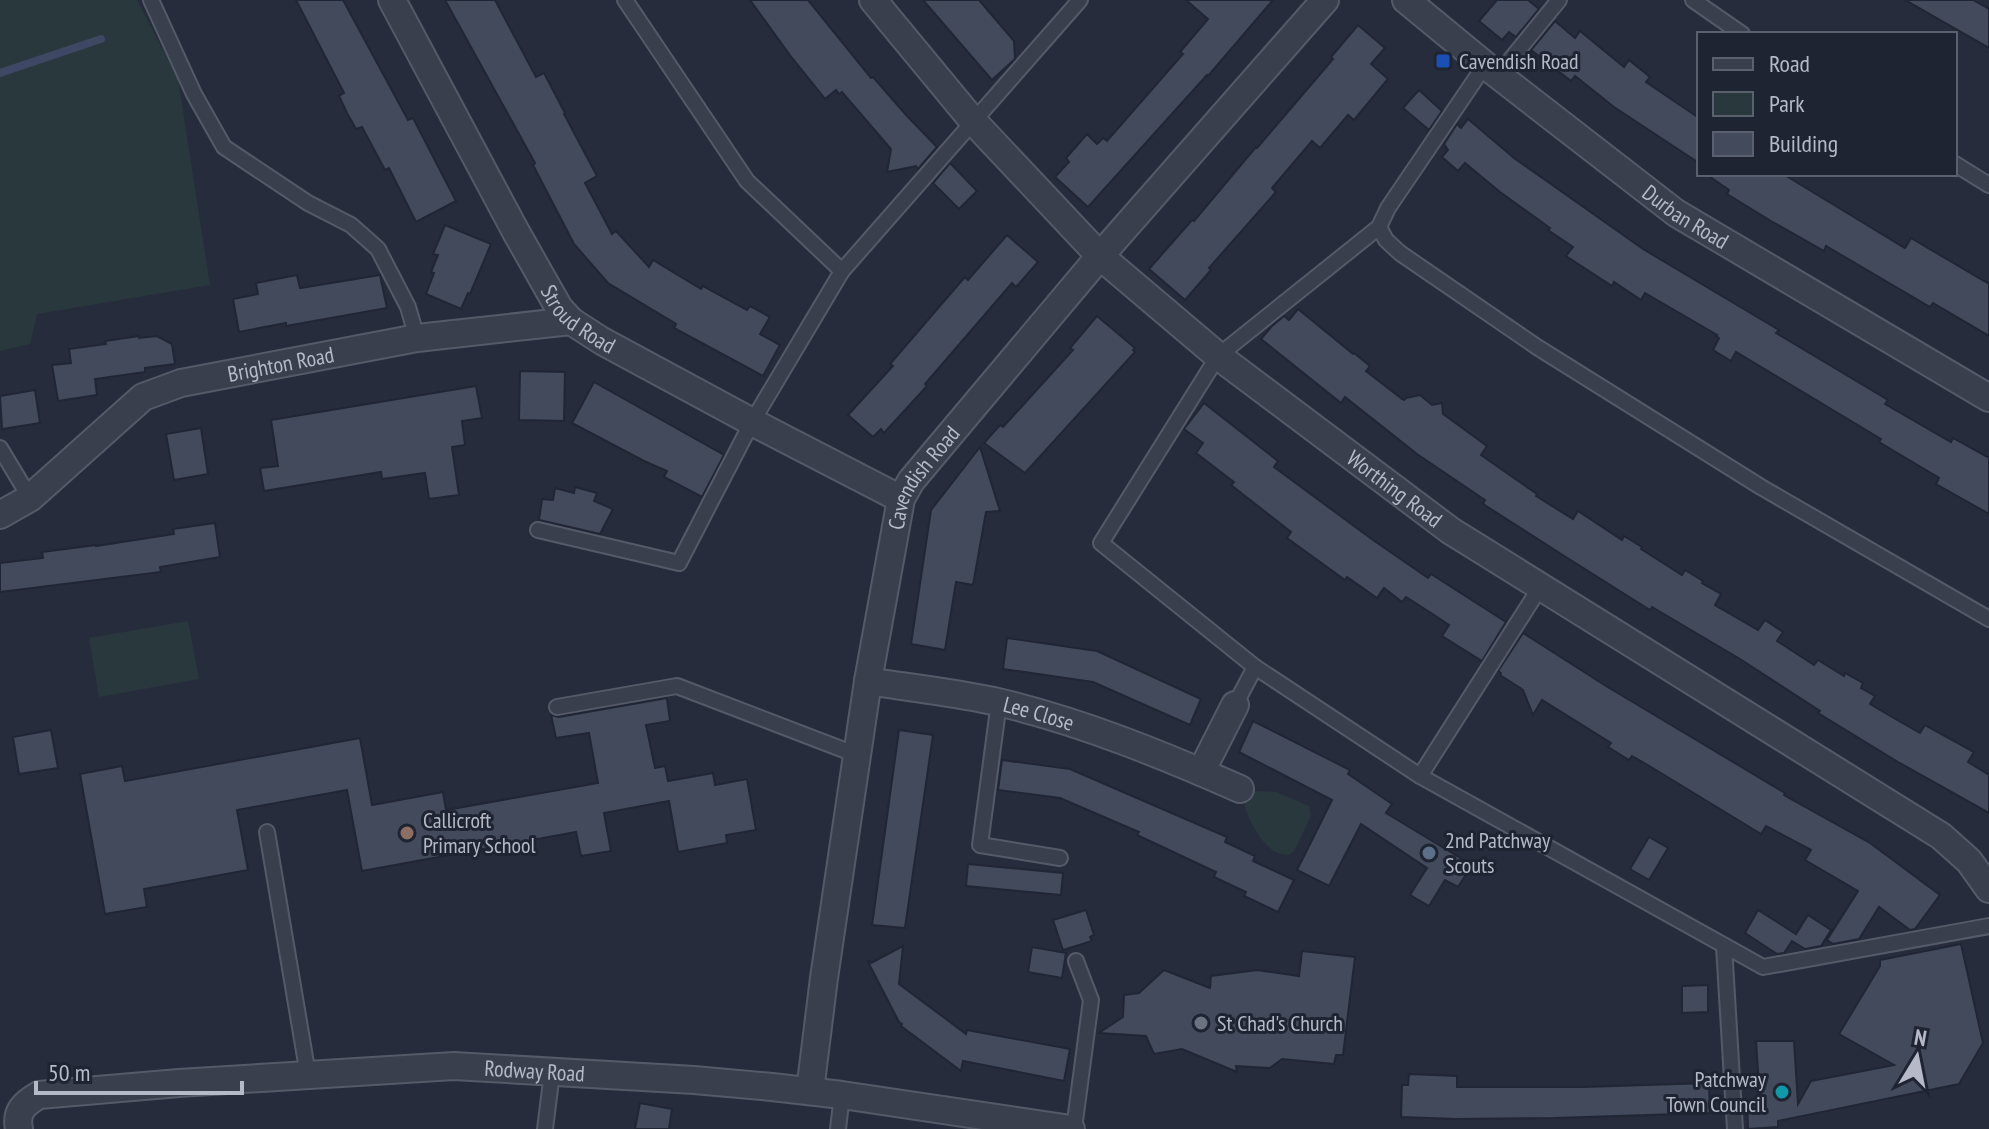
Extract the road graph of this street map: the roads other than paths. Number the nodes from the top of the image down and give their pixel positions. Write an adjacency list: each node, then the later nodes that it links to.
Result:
1 (151, 0): 19 (lane)
2 (392, 0): 18 (street, Stroud Road)
3 (625, 0): 17 (lane)
4 (873, 0): 12 (street, Worthing Road)
5 (1080, 0): 12 (lane)
6 (1325, 0): 16 (street, Cavendish Road)
7 (1406, 0): 11 (street, Durban Road)
8 (1559, 0): 11 (lane)
9 (1693, 0): 10 (lane)
10 (1739, 32)
11 (1492, 70): 15 (lane); 21 (street, Durban Road)
12 (973, 121): 16 (street, Worthing Road); 17 (lane)
13 (1957, 165): 14 (lane)
14 (1989, 185)
15 (1379, 227): 20 (lane); 29 (lane)
16 (1100, 256): 20 (street, Worthing Road); 25 (street, Cavendish Road)
17 (842, 271): 22 (lane)
18 (571, 321): 19 (street, Brighton Road); 22 (street, Stroud Road)
19 (417, 338): 24 (street, Brighton Road)
20 (1218, 356): 28 (street, Worthing Road); 30 (lane)
21 (1989, 398)
22 (752, 422): 25 (street, Stroud Road); 27 (lane)
23 (0, 448): 24 (lane)
24 (30, 498): 26 (street, Brighton Road)
25 (901, 499): 31 (street, Cavendish Road)
26 (0, 515)
27 (538, 530)
28 (1541, 586): 37 (lane); 41 (street, Worthing Road)
29 (1989, 619)
30 (1255, 667): 33 (lane); 37 (lane)
31 (868, 681): 32 (street, Lee Close); 35 (street, Cavendish Road)
32 (999, 702): 36 (street, Lee Close); 40 (lane)
33 (1235, 705): 36 (street)
34 (557, 707): 35 (lane)
35 (857, 755): 47 (street, Cavendish Road)
36 (1201, 772): 38 (street, Lee Close)
37 (1420, 776): 43 (lane)
38 (1240, 789)
39 (267, 832): 46 (lane)
40 (1060, 858)
41 (1989, 889)
42 (1989, 926): 43 (lane)
43 (1724, 946): 53 (lane)
44 (1076, 961): 52 (lane)
45 (552, 1073): 46 (street, Rodway Road); 47 (street, Rodway Road); 50 (lane)
46 (308, 1075): 49 (street, Rodway Road)
47 (810, 1091): 48 (street, Rodway Road)
48 (842, 1095): 51 (lane); 52 (street, Rodway Road)
49 (19, 1129)
50 (545, 1129)
51 (838, 1129)
52 (1073, 1129)
53 (1735, 1129)

